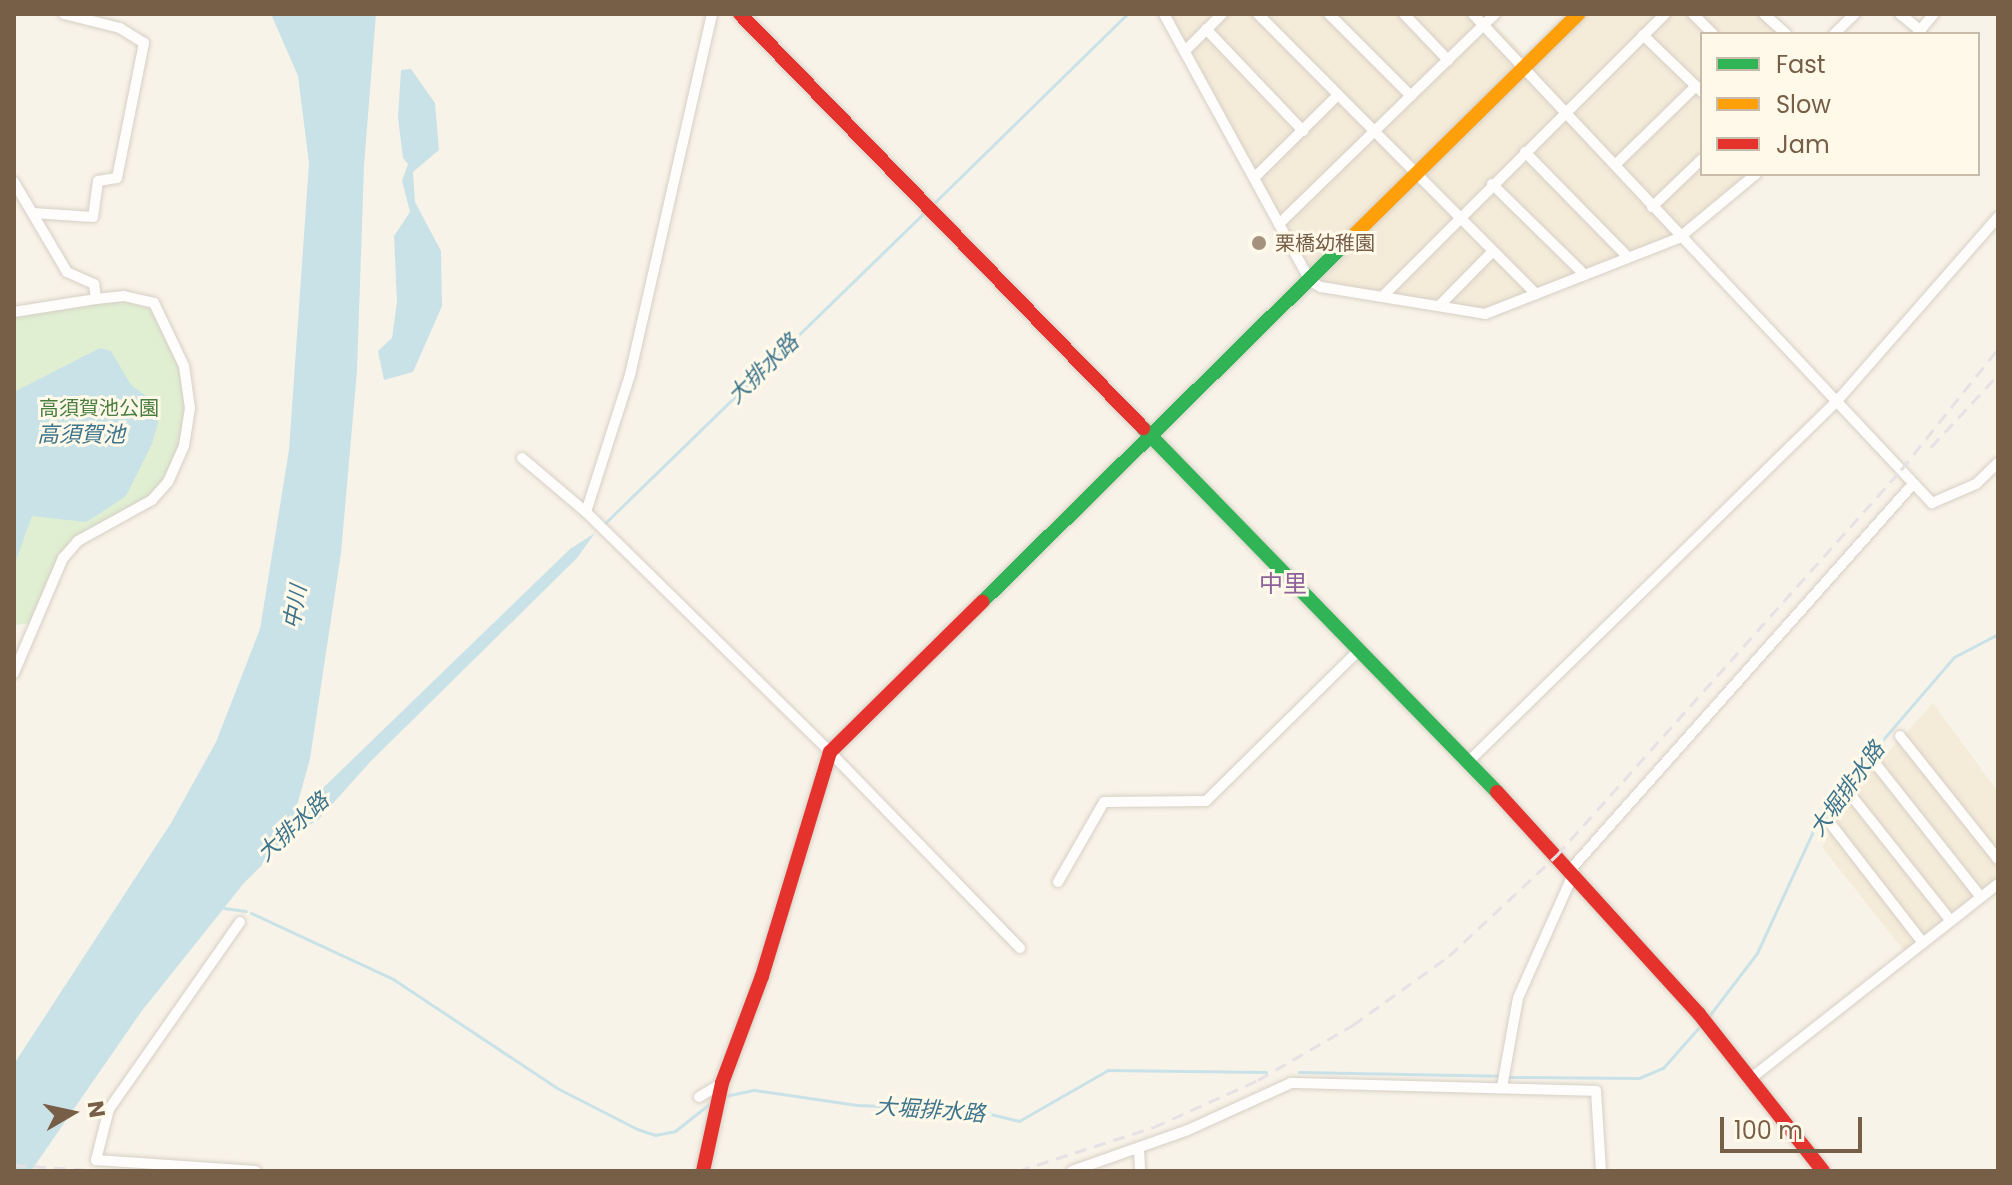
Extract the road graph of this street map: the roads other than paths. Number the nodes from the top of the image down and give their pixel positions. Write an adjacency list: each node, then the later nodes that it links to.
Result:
1 (64, 14): 43 (street)
2 (712, 14): 62 (street)
3 (740, 14): 58 (street)
4 (1164, 14): 25 (street)
5 (1222, 14): 19 (street)
6 (1258, 14): 29 (street)
7 (1329, 14): 30 (street)
8 (1404, 14): 26 (street)
9 (1473, 14): 18 (street)
10 (1495, 14): 18 (street)
11 (1578, 14): 27 (street)
12 (1665, 14): 24 (street)
13 (1693, 14): 20 (street)
14 (1764, 14): 21 (street)
15 (1855, 14): 22 (street)
16 (1900, 14): 23 (street)
17 (1934, 14): 23 (street)
18 (1484, 25): 26 (street); 27 (street)
19 (1206, 29): 25 (street); 32 (street)
20 (1711, 32)
21 (1784, 32)
22 (1836, 32)
23 (1919, 32)
24 (1643, 35): 28 (street); 31 (street)
25 (1185, 51): 39 (street)
26 (1448, 60): 30 (street)
27 (1526, 66): 31 (street); 37 (street)
28 (1699, 89): 36 (street)
29 (1337, 96): 32 (street); 33 (street)
30 (1411, 96): 33 (street)
31 (1567, 111): 34 (street); 36 (street)
32 (1303, 131): 39 (street)
33 (1373, 133): 37 (street); 46 (street)
34 (1525, 152): 41 (street); 49 (street)
35 (1700, 161): 42 (street)
36 (1615, 165): 42 (street)
37 (1414, 175): 44 (street); 51 (street)
38 (1754, 176): 47 (street)
39 (1254, 178): 46 (street)
40 (14, 182): 43 (street)
41 (1492, 184): 44 (street); 50 (street)
42 (1652, 207): 47 (street)
43 (33, 213): 54 (street)
44 (1459, 217): 48 (street); 53 (street)
45 (1998, 217): 57 (street)
46 (1279, 224): 51 (street)
47 (1679, 238): 49 (street); 57 (street)
48 (1492, 252): 52 (street); 55 (street)
49 (1628, 257): 50 (street)
50 (1585, 275): 52 (street)
51 (1310, 281): 53 (street); 58 (street)
52 (1536, 294): 55 (street)
53 (1382, 297): 55 (street)
54 (96, 299): 56 (street); 64 (street)
55 (1439, 306)
56 (14, 312)
57 (1837, 401): 61 (street); 67 (street)
58 (1150, 436): 63 (street); 66 (street)
59 (522, 458): 62 (street)
60 (1998, 463): 61 (street)
61 (1913, 484): 72 (street)
62 (588, 515): 66 (street)
63 (1358, 651): 67 (street); 73 (street)
64 (14, 673)
65 (1900, 736): 71 (street)
66 (830, 752): 79 (street); 81 (street)
67 (1468, 762): 72 (street)
68 (1875, 763): 75 (street)
69 (1850, 794): 76 (street)
70 (1830, 823): 78 (street)
71 (1998, 859)
72 (1572, 870): 80 (street); 82 (street)
73 (1058, 882)
74 (1998, 884): 75 (street)
75 (1981, 897): 76 (street)
76 (1951, 921): 78 (street)
77 (240, 922): 85 (street)
78 (1923, 943): 80 (street)
79 (1020, 948)
80 (1750, 1079): 90 (street)
81 (722, 1083): 83 (street); 86 (street)
82 (1502, 1087): 84 (street); 89 (street)
83 (699, 1097)
84 (1139, 1149): 87 (street); 88 (street)
85 (256, 1171)
86 (703, 1171)
87 (1072, 1171)
88 (1140, 1171)
89 (1601, 1171)
90 (1823, 1171)

